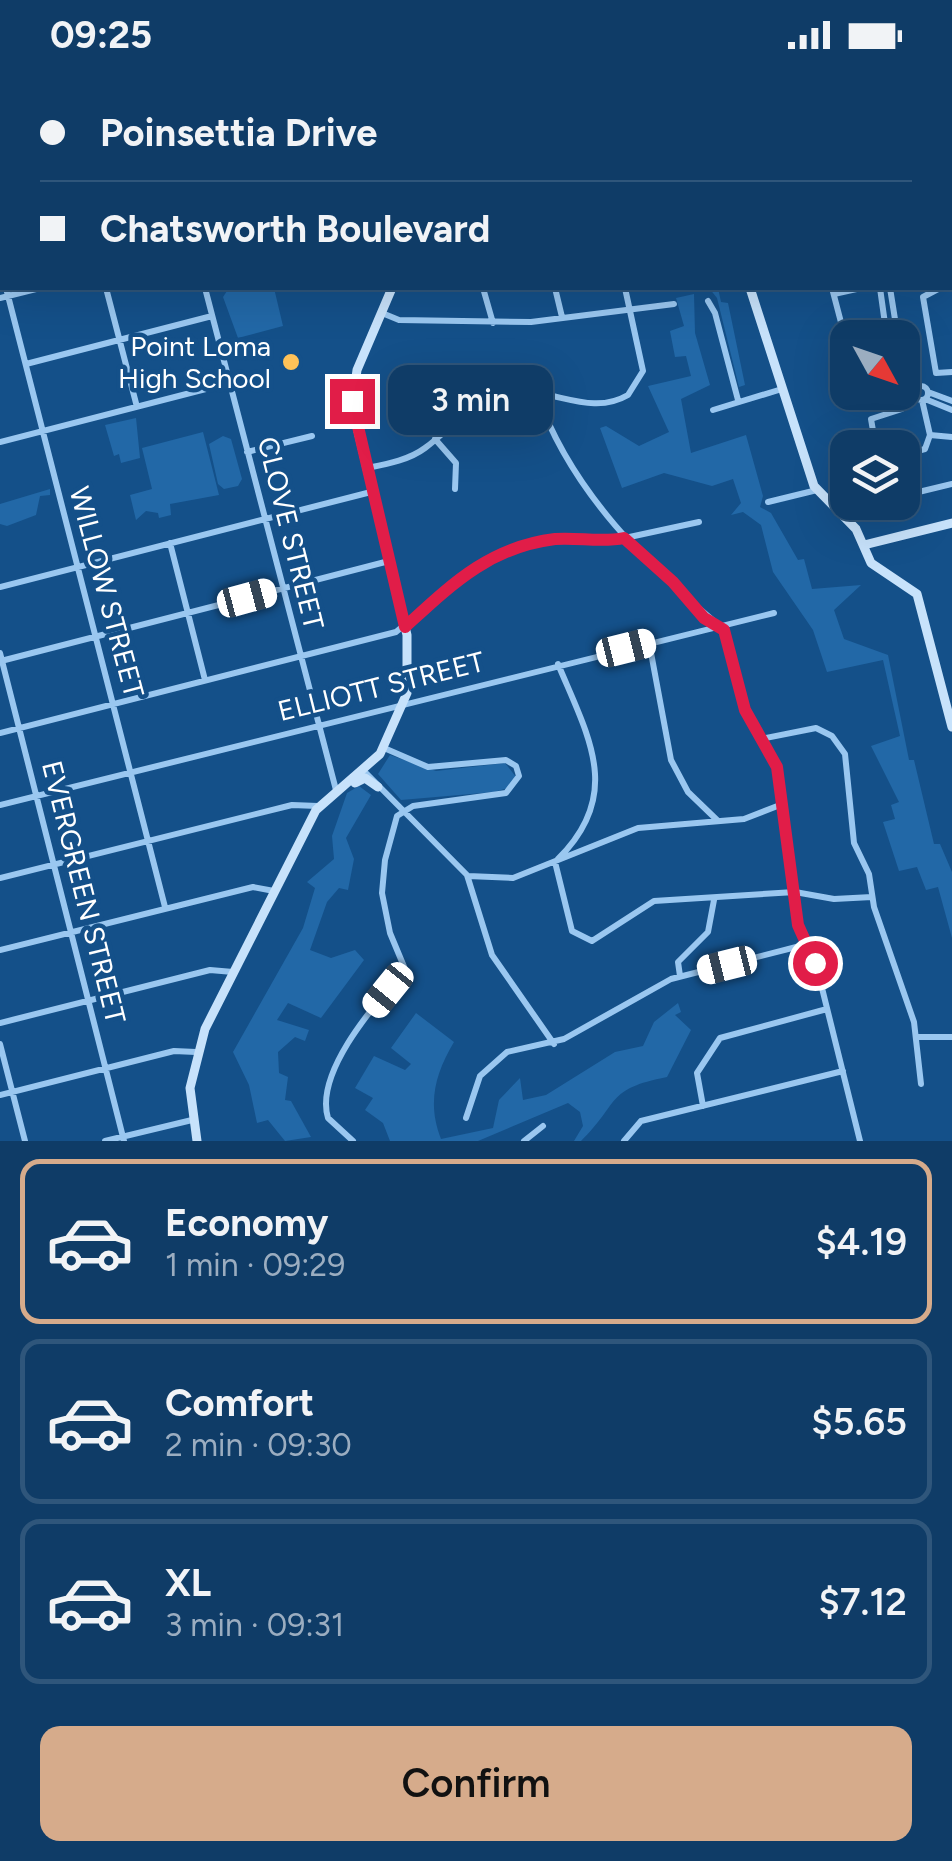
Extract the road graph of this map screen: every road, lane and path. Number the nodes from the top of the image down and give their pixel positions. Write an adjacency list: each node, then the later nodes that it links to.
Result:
1 (106, 290): 23 (street)
2 (206, 290): 17 (street, CLOVE STREET)
3 (391, 290): 15 (main road)
4 (484, 290): 22 (street)
5 (555, 290): 18 (street)
6 (626, 290): 16 (street)
7 (751, 290): 28 (main road)
8 (833, 290): 19 (street)
9 (880, 290): 20 (street)
10 (890, 290): 21 (street)
11 (934, 290): 26 (street)
12 (5, 294): 24 (street, WILLOW STREET)
13 (708, 301): 32 (street)
14 (674, 304): 16 (street)
15 (381, 312): 22 (street); 46 (main road)
16 (631, 312): 18 (street); 30 (street)
17 (212, 316): 23 (street); 27 (street, CLOVE STREET)
18 (562, 318): 22 (street)
19 (841, 320)
20 (884, 320)
21 (895, 320)
22 (493, 322)
23 (119, 340): 24 (street); 34 (street)
24 (26, 364): 38 (street, WILLOW STREET)
25 (952, 372): 26 (street)
26 (936, 373): 31 (street)
27 (229, 384): 34 (street); 45 (street, CLOVE STREET)
28 (782, 389): 32 (street); 49 (main road)
29 (920, 390): 31 (street)
30 (537, 394): 42 (street); 56 (street)
31 (922, 394): 33 (street); 36 (street); 37 (street); 39 (street)
32 (738, 400): 35 (street)
33 (952, 401)
34 (137, 408): 38 (street)
35 (713, 410)
36 (952, 410)
37 (873, 430)
38 (43, 432): 43 (street); 60 (street, WILLOW STREET)
39 (930, 435): 41 (street); 44 (street)
40 (312, 436): 45 (street)
41 (952, 437)
42 (435, 440): 46 (street); 48 (street)
43 (0, 442)
44 (920, 450)
45 (246, 452): 53 (street, CLOVE STREET)
46 (366, 469): 50 (main road)
47 (952, 484): 51 (street)
48 (455, 489)
49 (817, 490): 52 (street); 58 (main road)
50 (372, 492): 53 (street); 59 (main road)
51 (920, 492)
52 (768, 502)
53 (264, 520): 57 (street); 62 (street, CLOVE STREET)
54 (699, 522): 56 (street)
55 (952, 523): 58 (main road)
56 (624, 538): 65 (street); 66 (street)
57 (170, 543): 60 (street); 63 (street)
58 (864, 545): 76 (main road)
59 (389, 562): 62 (street); 66 (main road)
60 (77, 567): 61 (street); 67 (street, WILLOW STREET)
61 (0, 587)
62 (282, 588): 63 (street); 69 (street, CLOVE STREET)
63 (189, 613): 67 (street); 72 (street)
64 (774, 613): 65 (street, ELLIOTT STREET)
65 (716, 625): 68 (street, ELLIOTT STREET); 79 (street)
66 (405, 627): 69 (street); 73 (main road)
67 (95, 636): 70 (street); 74 (street, WILLOW STREET)
68 (649, 642): 71 (street, ELLIOTT STREET); 90 (street)
69 (299, 657): 72 (street); 75 (street, CLOVE STREET)
70 (1, 658): 77 (street, EVERGREEN STREET)
71 (558, 664): 73 (street, ELLIOTT STREET); 92 (street)
72 (205, 680): 74 (street)
73 (405, 702): 75 (street, ELLIOTT STREET); 80 (main road)
74 (113, 704): 77 (street); 81 (street, WILLOW STREET)
75 (318, 724): 81 (street, ELLIOTT STREET); 84 (street, CLOVE STREET)
76 (952, 727)
77 (19, 728): 78 (street); 85 (street, EVERGREEN STREET)
78 (0, 733)
79 (761, 739): 87 (street); 98 (street)
80 (384, 748): 82 (main road); 89 (street)
81 (130, 772): 85 (street, ELLIOTT STREET); 91 (street, WILLOW STREET)
82 (364, 772): 83 (street); 84 (main road)
83 (378, 786): 84 (main road); 89 (street)
84 (340, 788): 88 (main road)
85 (37, 796): 86 (street, ELLIOTT STREET); 93 (street, EVERGREEN STREET)
86 (0, 805)
87 (780, 805): 90 (street); 97 (street)
88 (318, 806): 91 (street); 96 (main road)
89 (402, 811): 94 (street); 127 (street)
90 (717, 820): 92 (street)
91 (147, 840): 93 (street); 100 (street, WILLOW STREET)
92 (555, 862): 94 (street); 99 (street)
93 (54, 864): 95 (street); 101 (street, EVERGREEN STREET)
94 (467, 875): 112 (street)
95 (0, 878)
96 (274, 891): 100 (street); 104 (main road)
97 (792, 892): 98 (street); 99 (street); 102 (street)
98 (872, 898): 109 (street)
99 (714, 900): 105 (street)
100 (164, 907): 101 (street)
101 (71, 932): 103 (street); 106 (street, EVERGREEN STREET)
102 (804, 944): 105 (street); 107 (street)
103 (0, 950)
104 (233, 972): 106 (street); 113 (main road)
105 (680, 976): 112 (street)
106 (88, 1000): 108 (street); 114 (street, EVERGREEN STREET)
107 (828, 1010): 115 (street); 119 (street)
108 (0, 1023)
109 (918, 1037): 110 (street); 116 (street)
110 (952, 1037)
111 (0, 1044): 117 (street)
112 (554, 1044): 120 (street)
113 (196, 1052): 114 (street); 121 (main road)
114 (105, 1068): 117 (street); 123 (street, EVERGREEN STREET)
115 (842, 1071): 119 (street); 130 (street)
116 (921, 1084)
117 (12, 1092): 118 (street); 124 (street)
118 (0, 1095)
119 (703, 1106): 129 (street)
120 (466, 1118)
121 (192, 1120): 123 (street); 126 (main road)
122 (543, 1126): 128 (street)
123 (124, 1139): 125 (street)
124 (25, 1141)
125 (105, 1141)
126 (197, 1141)
127 (353, 1141)
128 (524, 1141)
129 (624, 1141)
130 (860, 1141)

